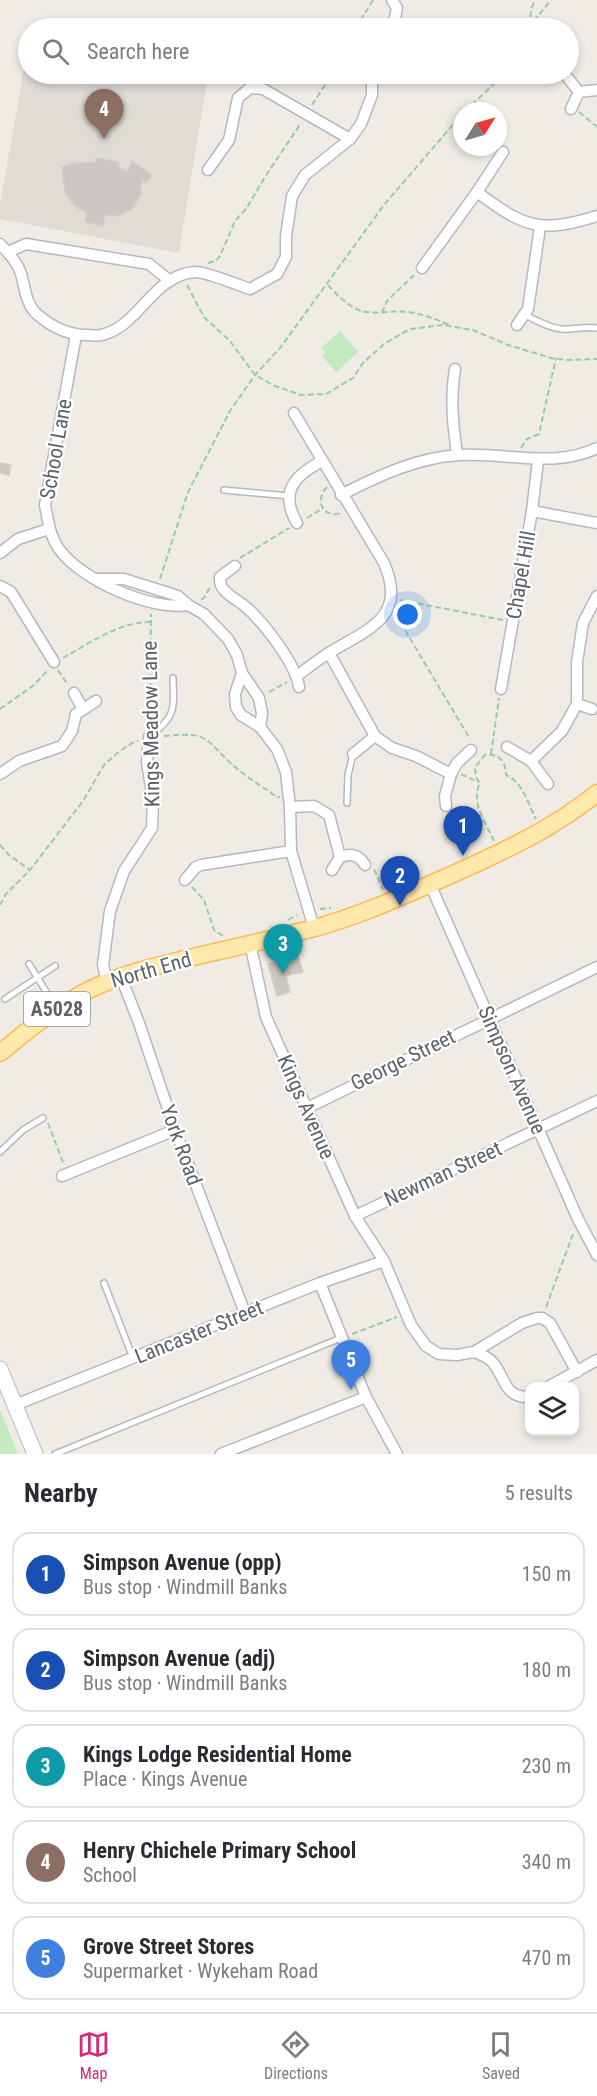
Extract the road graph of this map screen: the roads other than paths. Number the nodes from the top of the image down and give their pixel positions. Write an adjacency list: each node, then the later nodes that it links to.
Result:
1 (392, 0): 2 (street)
2 (395, 18)
3 (252, 84): 6 (street)
4 (372, 84): 10 (street)
5 (573, 84): 8 (street)
6 (250, 88): 10 (street); 12 (street)
7 (597, 90): 8 (street)
8 (579, 92): 9 (street)
9 (571, 109)
10 (350, 140): 18 (street)
11 (500, 156): 13 (street)
12 (208, 170)
13 (477, 192): 15 (street); 17 (street)
14 (597, 216): 15 (street)
15 (540, 227): 19 (street)
16 (4, 248): 18 (street); 22 (street)
17 (422, 267)
18 (170, 281): 22 (street)
19 (524, 314): 20 (street); 21 (lane)
20 (517, 325)
21 (597, 328)
22 (76, 335): 35 (street, School Lane)
23 (455, 369): 26 (street)
24 (294, 413): 28 (street)
25 (597, 448): 27 (street)
26 (457, 455): 27 (street); 30 (street)
27 (538, 460): 32 (street, Chapel Hill)
28 (322, 461): 30 (street); 31 (street)
29 (224, 490): 31 (lane)
30 (341, 495): 40 (street)
31 (289, 496): 34 (street)
32 (532, 511): 33 (street); 46 (street, Chapel Hill)
33 (597, 523)
34 (297, 524)
35 (49, 529): 36 (street); 42 (street, School Lane)
36 (0, 553)
37 (235, 566): 43 (street)
38 (0, 586): 41 (street)
39 (597, 596): 49 (street)
40 (329, 653): 43 (street); 53 (street)
41 (54, 662)
42 (242, 673): 52 (street, School Lane); 52 (street)
43 (297, 676): 45 (street)
44 (173, 678): 54 (lane)
45 (299, 687)
46 (501, 689)
47 (74, 693): 50 (street)
48 (96, 701): 50 (street)
49 (577, 704): 51 (street); 58 (street)
50 (83, 709): 60 (street)
51 (592, 709)
52 (260, 727): 63 (street)
53 (375, 736): 57 (street); 59 (street)
54 (149, 737): 78 (street, Kings Meadow Lane)
55 (507, 747): 58 (street)
56 (473, 749): 59 (street)
57 (353, 753): 64 (lane)
58 (531, 761): 61 (street)
59 (452, 772): 65 (street)
60 (0, 774)
61 (548, 784)
62 (597, 793): 71 (main road, A5028)
63 (289, 802): 66 (street); 67 (street)
64 (347, 803)
65 (446, 806)
66 (291, 851): 70 (street); 72 (street)
67 (340, 857): 68 (street); 69 (street)
68 (365, 865)
69 (332, 870)
70 (185, 880)
71 (430, 884): 72 (main road, A5028); 81 (street, Simpson Avenue)
72 (314, 928): 73 (main road, A5028)
73 (250, 944): 78 (main road, North End / A5028); 84 (street, Kings Avenue)
74 (29, 964): 77 (lane)
75 (55, 966): 77 (lane)
76 (597, 967): 81 (street, George Street)
77 (38, 978): 79 (lane); 80 (lane)
78 (114, 979): 80 (main road, North End / A5028); 87 (street, York Road)
79 (5, 999)
80 (56, 1009): 82 (main road, North End / A5028)
81 (489, 1018): 84 (street, George Street); 86 (street, Simpson Avenue)
82 (0, 1053)
83 (597, 1101): 86 (street, Newman Street)
84 (307, 1108): 90 (street, Kings Avenue)
85 (43, 1118): 88 (lane)
86 (538, 1129): 90 (street, Newman Street); 91 (street, Simpson Avenue)
87 (175, 1130): 89 (street); 95 (street, York Road)
88 (0, 1152)
89 (65, 1175)
90 (355, 1216): 92 (street, Kings Avenue)
91 (597, 1254)
92 (384, 1261): 94 (street, Lancaster Street); 97 (street, Kings Avenue)
93 (104, 1283): 98 (lane)
94 (320, 1283): 95 (street, Lancaster Street); 96 (street)
95 (245, 1313): 98 (street, Lancaster Street)
96 (340, 1338): 103 (street); 107 (lane)
97 (474, 1352): 101 (street); 104 (street)
98 (133, 1358): 105 (street, Lancaster Street)
99 (597, 1360): 101 (street)
100 (0, 1369): 105 (main road)
101 (577, 1372): 102 (street)
102 (558, 1382)
103 (366, 1397): 108 (street); 109 (street)
104 (525, 1397)
105 (15, 1405): 106 (main road)
106 (35, 1454)
107 (55, 1454)
108 (221, 1454)
109 (397, 1454)

